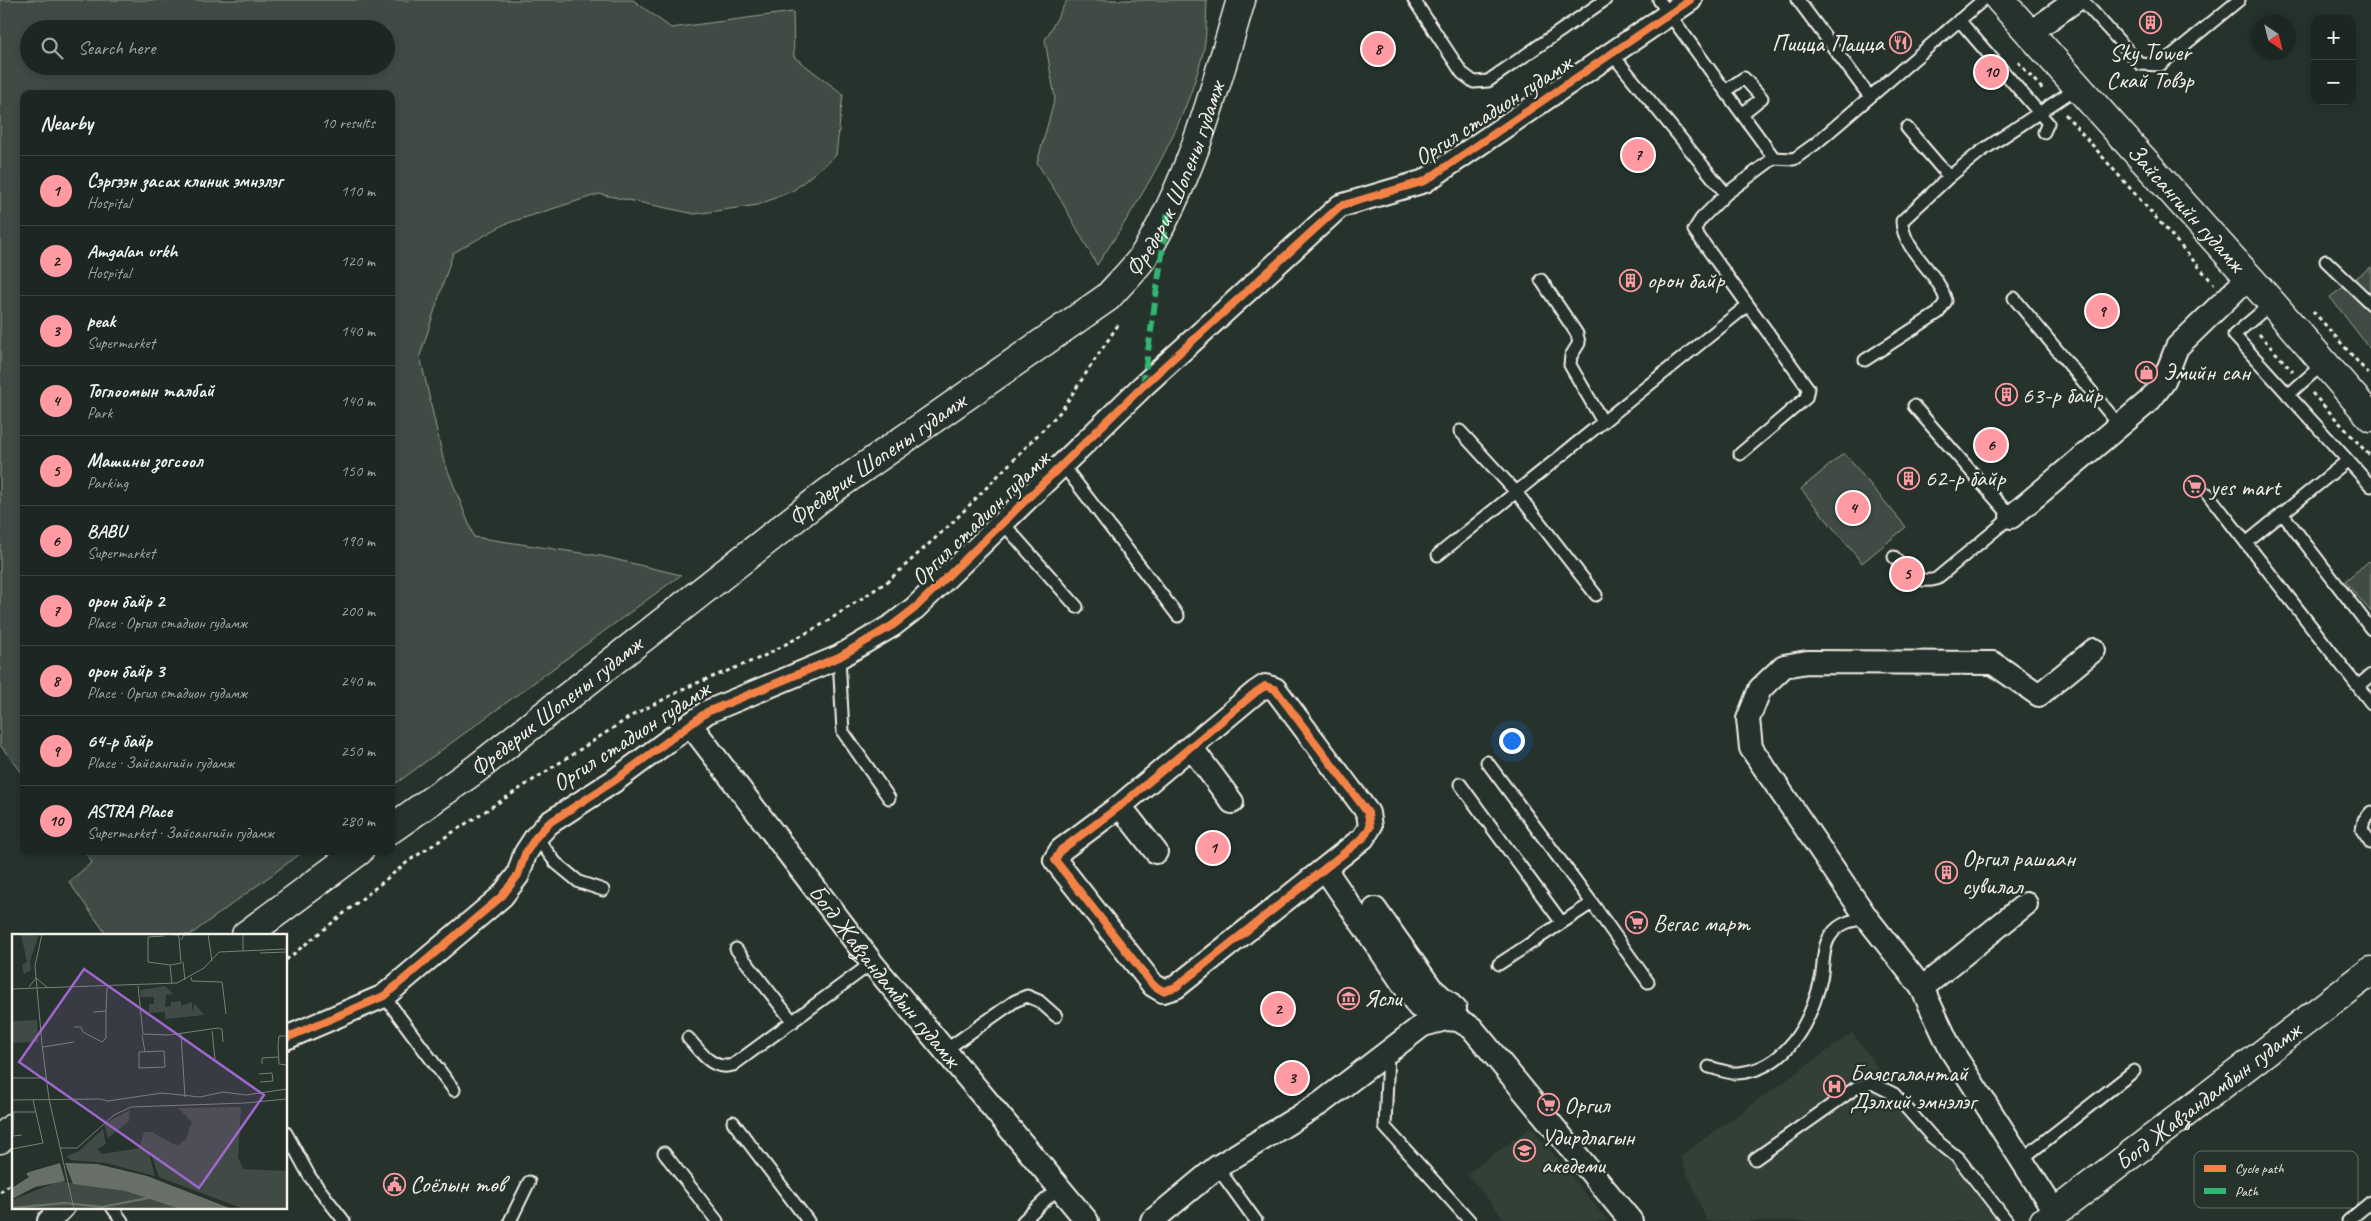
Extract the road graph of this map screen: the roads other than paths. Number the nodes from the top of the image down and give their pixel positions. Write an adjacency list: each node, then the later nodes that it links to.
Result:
1 (1241, 0): 69 (street, Фредерик Шопены гудамж)
2 (1414, 0): 3 (lane)
3 (1605, 0)
4 (1690, 0): 11 (street, Оргил стадион гудамж)
5 (1798, 0): 17 (lane)
6 (1983, 0): 12 (lane)
7 (2000, 0): 13 (street, Зайсангийн гудамж)
8 (2076, 0): 13 (street)
9 (2082, 0): 10 (lane)
10 (2239, 0)
11 (1664, 8): 14 (street, Оргил стадион гудамж); 16 (lane)
12 (1959, 20): 17 (lane); 18 (lane)
13 (2030, 32): 15 (street, Зайсангийн гудамж)
14 (1612, 54): 24 (lane); 42 (street, Оргил стадион гудамж)
15 (2078, 87): 18 (lane); 26 (street, Зайсангийн гудамж)
16 (1725, 91): 19 (lane); 19 (lane)
17 (1870, 97): 22 (lane)
18 (2040, 113): 21 (lane); 23 (lane)
19 (1742, 114): 22 (lane)
20 (1907, 128): 23 (lane)
21 (2044, 132)
22 (1774, 158): 24 (lane)
23 (1948, 177): 32 (lane)
24 (1726, 194): 31 (lane)
25 (2326, 261): 30 (lane)
26 (2249, 277): 29 (street, Зайсангийн гудамж); 38 (street)
27 (1541, 280): 37 (lane)
28 (2014, 298): 38 (lane)
29 (2272, 303): 33 (street, Зайсангийн гудамж); 34 (lane)
30 (2371, 304)
31 (1748, 305): 37 (lane); 40 (lane)
32 (1865, 360)
33 (2324, 363): 34 (lane); 36 (street, Зайсангийн гудамж)
34 (2288, 395): 41 (lane)
35 (1914, 406): 47 (lane)
36 (2371, 417)
37 (1603, 422): 44 (lane)
38 (2120, 426): 47 (street)
39 (1460, 431): 44 (lane)
40 (1740, 454)
41 (2347, 460): 43 (lane); 46 (lane)
42 (1062, 464): 48 (street, Оргил стадион гудамж); 54 (lane)
43 (2371, 486)
44 (1516, 492): 50 (lane); 52 (lane)
45 (2208, 494): 49 (lane)
46 (2282, 513): 49 (lane); 55 (lane)
47 (2012, 518): 51 (lane)
48 (1002, 522): 53 (lane); 57 (street, Оргил стадион гудамж)
49 (2246, 543): 59 (lane)
50 (1438, 555)
51 (1894, 557)
52 (1596, 595)
53 (1077, 606)
54 (1178, 616)
55 (2371, 629)
56 (2094, 650): 79 (street)
57 (839, 658): 61 (street, Оргил стадион гудамж); 65 (lane)
58 (2371, 675): 59 (lane)
59 (2358, 686): 60 (lane)
60 (2371, 703)
61 (690, 724): 70 (street, Оргил стадион гудамж); 83 (street, Богд Жавзандамбын гудамж)
62 (1191, 747): 66 (street); 67 (street); 74 (street)
63 (1487, 762): 76 (lane)
64 (1460, 784): 80 (lane)
65 (888, 798)
66 (1232, 802)
67 (1120, 806): 72 (street); 74 (street)
68 (2371, 812): 71 (lane)
69 (395, 826)
70 (536, 837): 75 (lane); 88 (street, Оргил стадион гудамж)
71 (2371, 843)
72 (1156, 852)
73 (353, 855): 81 (street)
74 (1325, 869): 89 (street)
75 (603, 890)
76 (1592, 903): 80 (lane); 86 (lane)
77 (2026, 904): 87 (street)
78 (1375, 909): 89 (street)
79 (1867, 918): 87 (street); 97 (lane)
80 (1562, 923): 84 (lane)
81 (247, 934)
82 (736, 949): 91 (lane)
83 (872, 962): 91 (lane); 95 (street, Богд Жавзандамбын гудамж)
84 (1499, 964)
85 (2371, 971): 113 (street, Богд Жавзандамбын гудамж)
86 (1648, 982)
87 (1922, 988): 106 (street)
88 (384, 996): 93 (street, Оргил стадион гудамж); 99 (lane)
89 (1448, 1002): 92 (street)
90 (1056, 1016): 95 (lane)
91 (793, 1022): 94 (lane)
92 (1472, 1028): 96 (street); 125 (street)
93 (288, 1037)
94 (688, 1038)
95 (944, 1052): 109 (street, Богд Жавзандамбын гудамж)
96 (1388, 1053): 107 (street); 124 (lane)
97 (1708, 1067)
98 (2134, 1071): 106 (lane)
99 (454, 1090)
100 (733, 1122): 119 (lane)
101 (12, 1129): 103 (street)
102 (288, 1137): 116 (lane)
103 (0, 1139)
104 (664, 1154): 118 (lane)
105 (1755, 1159): 126 (lane)
106 (2022, 1159): 113 (street)
107 (1217, 1167): 122 (street); 123 (lane)
108 (529, 1182): 117 (lane)
109 (1058, 1188): 120 (lane); 121 (street, Богд Жавзандамбын гудамж)
110 (2371, 1202): 127 (lane)
111 (62, 1208): 114 (street)
112 (113, 1208): 115 (lane)
113 (2050, 1216)
114 (49, 1221)
115 (122, 1221)
116 (344, 1221)
117 (510, 1221)
118 (717, 1221)
119 (808, 1221)
120 (1023, 1221)
121 (1087, 1221)
122 (1152, 1221)
123 (1256, 1221)
124 (1470, 1221)
125 (1631, 1221)
126 (2007, 1221)
127 (2348, 1221)

